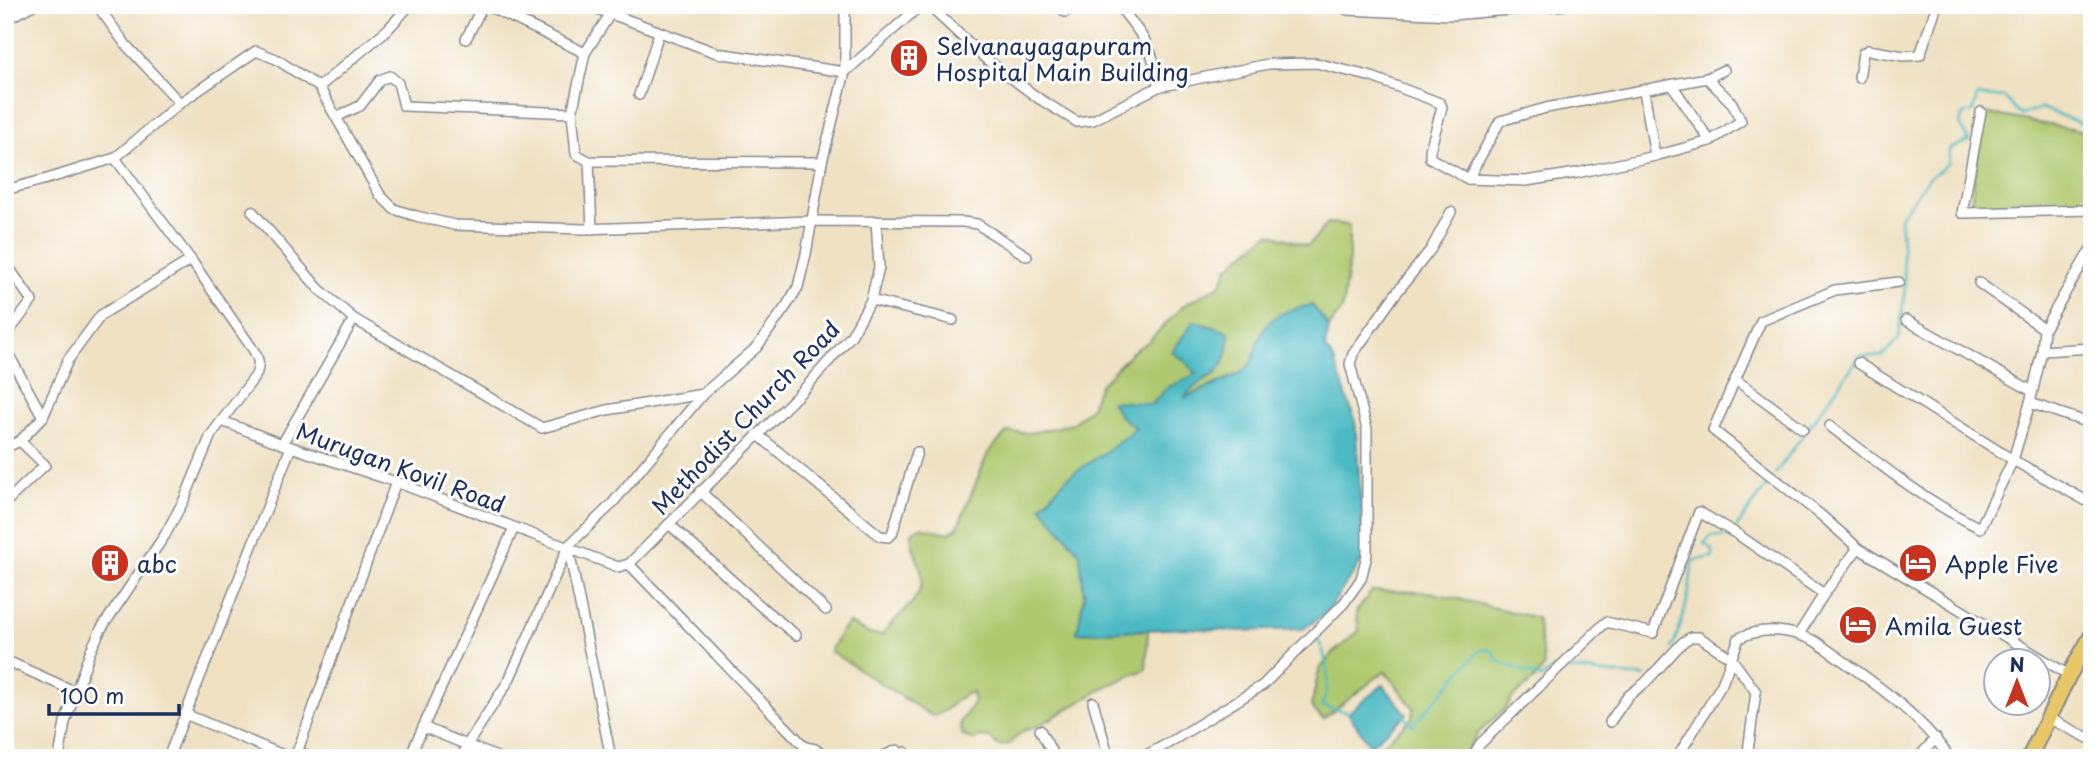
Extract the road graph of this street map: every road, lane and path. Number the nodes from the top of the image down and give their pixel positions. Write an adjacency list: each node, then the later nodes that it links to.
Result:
1 (33, 5): 18 (street)
2 (97, 5): 31 (street)
3 (410, 5): 28 (street)
4 (485, 5): 15 (street); 20 (street)
5 (587, 5): 17 (street)
6 (616, 5): 17 (street)
7 (845, 5): 23 (street)
8 (921, 5): 23 (street)
9 (928, 5): 27 (street)
10 (1077, 5): 16 (street)
11 (1118, 5): 27 (street)
12 (1339, 5): 13 (street)
13 (1565, 5)
14 (1937, 5): 25 (street)
15 (502, 9): 21 (street)
16 (1066, 12)
17 (610, 15): 19 (street); 21 (street)
18 (5, 20)
19 (659, 33): 23 (street); 30 (street)
20 (466, 39)
21 (585, 54): 33 (street)
22 (1724, 70): 24 (street)
23 (845, 72): 39 (street)
24 (1707, 78): 26 (street); 35 (street)
25 (1859, 78)
26 (1672, 85): 29 (street); 35 (street)
27 (1158, 87): 40 (street)
28 (319, 88): 31 (street); 34 (street)
29 (1644, 91): 36 (street); 40 (street)
30 (639, 95)
31 (180, 103): 37 (street)
32 (1980, 112): 42 (street)
33 (572, 113): 34 (street); 38 (street)
34 (336, 117): 47 (street)
35 (1710, 141): 36 (street)
36 (1655, 156): 40 (street)
37 (115, 158): 41 (street); 50 (street)
38 (589, 161): 39 (street); 47 (street)
39 (822, 162): 45 (street)
40 (1468, 179)
41 (5, 190)
42 (2092, 210)
43 (252, 211): 55 (street)
44 (1451, 212): 120 (street)
45 (812, 221): 46 (street); 47 (street); 66 (street)
46 (876, 222): 49 (street); 54 (street, Methodist Church Road)
47 (592, 229)
48 (2092, 247): 58 (street)
49 (1027, 256)
50 (191, 260): 68 (street); 69 (street)
51 (5, 261): 59 (street)
52 (1899, 282): 64 (street)
53 (1979, 283): 58 (street)
54 (871, 300): 56 (street); 73 (street, Methodist Church Road)
55 (354, 318): 66 (street); 75 (street)
56 (953, 320)
57 (1906, 320): 65 (street)
58 (2043, 329): 62 (street)
59 (5, 337)
60 (5, 348): 68 (street)
61 (2092, 348): 62 (street)
62 (2042, 351): 65 (street)
63 (1858, 363): 78 (street)
64 (1736, 380): 72 (street); 86 (street)
65 (2032, 391): 67 (street)
66 (703, 394): 85 (street)
67 (2030, 403): 70 (street); 78 (street)
68 (43, 417): 74 (street)
69 (222, 421): 75 (street, Murugan Kovil Road); 96 (street)
70 (2092, 424)
71 (1830, 426): 78 (street)
72 (1802, 429)
73 (757, 434): 77 (street); 80 (street, Methodist Church Road)
74 (20, 441): 76 (street); 81 (street)
75 (286, 445): 79 (street, Murugan Kovil Road); 99 (street)
76 (5, 448)
77 (917, 452)
78 (2013, 460): 82 (street)
79 (396, 482): 84 (street, Murugan Kovil Road); 108 (street)
80 (700, 491): 83 (street, Methodist Church Road); 89 (street)
81 (5, 503)
82 (2092, 504)
83 (669, 524): 87 (street, Methodist Church Road); 91 (street)
84 (514, 528): 85 (street, Murugan Kovil Road); 102 (street)
85 (568, 546): 87 (street); 106 (street); 115 (street)
86 (1858, 548): 88 (street); 95 (street)
87 (629, 564): 116 (street)
88 (1824, 594): 90 (street); 121 (street)
89 (826, 610)
90 (1799, 634): 93 (street); 104 (street)
91 (796, 635)
92 (2092, 635): 95 (main road)
93 (1731, 658): 101 (street); 122 (street); 123 (street)
94 (5, 660): 96 (street)
95 (2069, 675): 98 (main road)
96 (76, 692): 109 (street)
97 (1093, 702): 119 (street)
98 (2052, 710)
99 (185, 713): 108 (street); 110 (street)
100 (2048, 718): 105 (street); 126 (main road)
101 (1610, 722)
102 (423, 727): 106 (street); 112 (street)
103 (1040, 730): 118 (street)
104 (1937, 738): 124 (street); 125 (street)
105 (2092, 740)
106 (467, 745): 113 (street); 114 (street)
107 (903, 753): 117 (street)
108 (294, 755): 111 (street)
109 (58, 758)
110 (167, 758)
111 (313, 758)
112 (409, 758)
113 (463, 758)
114 (499, 758)
115 (611, 758)
116 (828, 758)
117 (879, 758)
118 (1055, 758)
119 (1110, 758)
120 (1141, 758)
121 (1472, 758)
122 (1677, 758)
123 (1746, 758)
124 (1918, 758)
125 (1950, 758)
126 (2029, 758)

